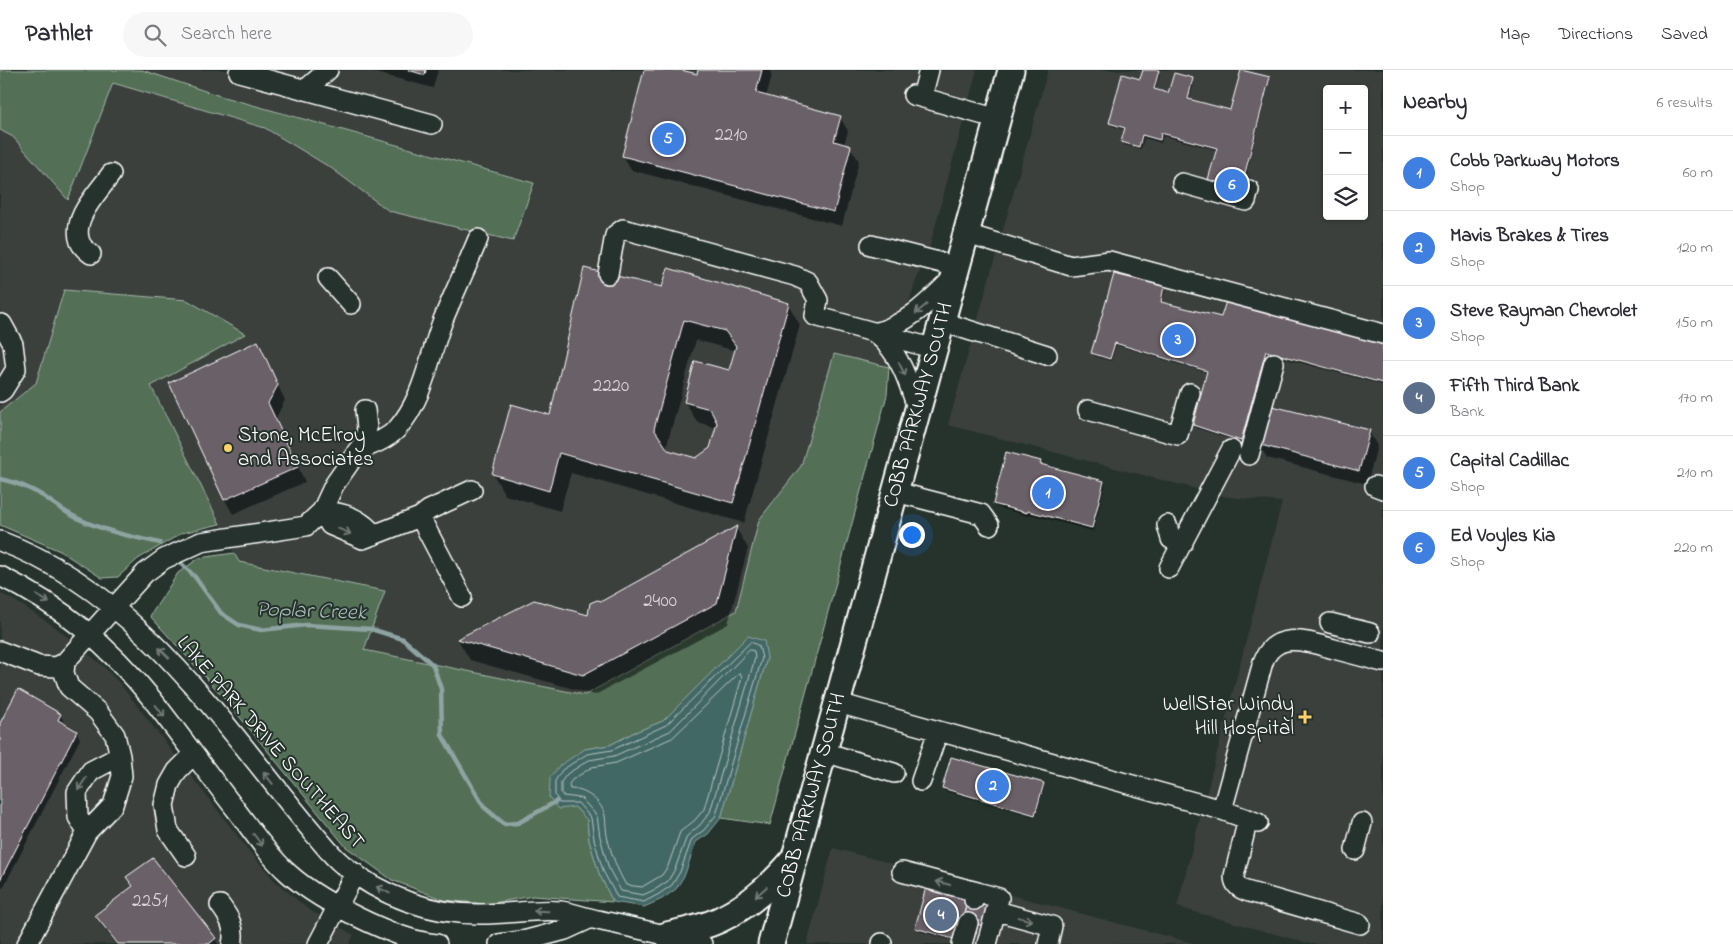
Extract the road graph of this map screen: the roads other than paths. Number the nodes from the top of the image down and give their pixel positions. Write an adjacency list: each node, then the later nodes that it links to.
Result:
1 (328, 70): 5 (street)
2 (929, 70): 6 (street)
3 (1011, 70): 6 (main road, COBB PARKWAY SOUTH)
4 (239, 72): 5 (street)
5 (305, 90): 7 (street)
6 (998, 119): 11 (main road, COBB PARKWAY SOUTH)
7 (432, 124)
8 (111, 174): 14 (street)
9 (1182, 183): 10 (street)
10 (1249, 190)
11 (967, 234): 15 (main road, COBB PARKWAY SOUTH); 22 (street)
12 (478, 240): 32 (street)
13 (871, 245): 15 (street)
14 (91, 254)
15 (957, 271): 19 (main road, COBB PARKWAY SOUTH); 21 (street, one-way to 21)
16 (608, 274): 21 (street)
17 (328, 278): 18 (street)
18 (351, 304)
19 (943, 322): 23 (main road, COBB PARKWAY SOUTH); 24 (street)
20 (2, 324): 26 (street)
21 (875, 333): 23 (street); 30 (street, one-way to 30)
22 (1383, 334)
23 (935, 349): 30 (main road, COBB PARKWAY SOUTH)
24 (1047, 355)
25 (1274, 363): 33 (street)
26 (0, 392)
27 (1190, 394): 29 (street)
28 (365, 410): 32 (street)
29 (1088, 410)
30 (918, 411): 35 (main road, COBB PARKWAY SOUTH)
31 (1230, 450): 41 (street)
32 (357, 451): 36 (street)
33 (1250, 455)
34 (472, 490): 37 (street)
35 (896, 492): 38 (street); 52 (main road, COBB PARKWAY SOUTH)
36 (322, 511): 37 (street); 45 (street)
37 (420, 518): 44 (street)
38 (989, 525)
39 (1167, 525): 41 (street)
40 (0, 541): 45 (street, LAKE PARK DRIVE SOUTHEAST)
41 (1183, 543): 42 (street)
42 (1169, 568)
43 (0, 576): 48 (street, one-way to 48)
44 (462, 596)
45 (115, 607): 48 (street); 66 (street, LAKE PARK DRIVE SOUTHEAST, one-way to 45)
46 (1330, 623): 47 (street)
47 (1370, 633)
48 (89, 634): 50 (street); 55 (street, one-way to 55)
49 (0, 651): 50 (street)
50 (65, 662): 56 (street)
51 (1383, 662): 59 (street)
52 (838, 703): 53 (street); 54 (main road, COBB PARKWAY SOUTH)
53 (938, 731): 58 (street); 59 (street)
54 (824, 752): 57 (street); 64 (main road, COBB PARKWAY SOUTH)
55 (194, 755): 63 (street); 68 (street, one-way to 68)
56 (120, 756): 61 (street); 61 (street, one-way to 61)
57 (894, 773)
58 (921, 781)
59 (1222, 810): 72 (street)
60 (1362, 823): 62 (street)
61 (87, 832): 75 (street)
62 (1355, 850)
63 (186, 856)
64 (795, 858): 74 (main road, one-way to 74); 81 (main road, COBB PARKWAY SOUTH)
65 (902, 872): 69 (street, one-way to 65)
66 (355, 873): 68 (street); 70 (street, LAKE PARK DRIVE SOUTHEAST, one-way to 66)
67 (220, 905): 76 (street)
68 (337, 906): 77 (street); 78 (street)
69 (997, 911): 73 (street, one-way to 73); 83 (street)
70 (589, 918): 74 (street, LAKE PARK DRIVE SOUTHEAST); 79 (street)
71 (968, 922): 82 (street)
72 (1360, 924)
73 (1050, 935)
74 (675, 939): 80 (street, LAKE PARK DRIVE SOUTHEAST)
75 (27, 944)
76 (232, 944)
77 (318, 944)
78 (437, 944)
79 (498, 944)
80 (702, 944)
81 (772, 944)
82 (962, 944)
83 (988, 944)

